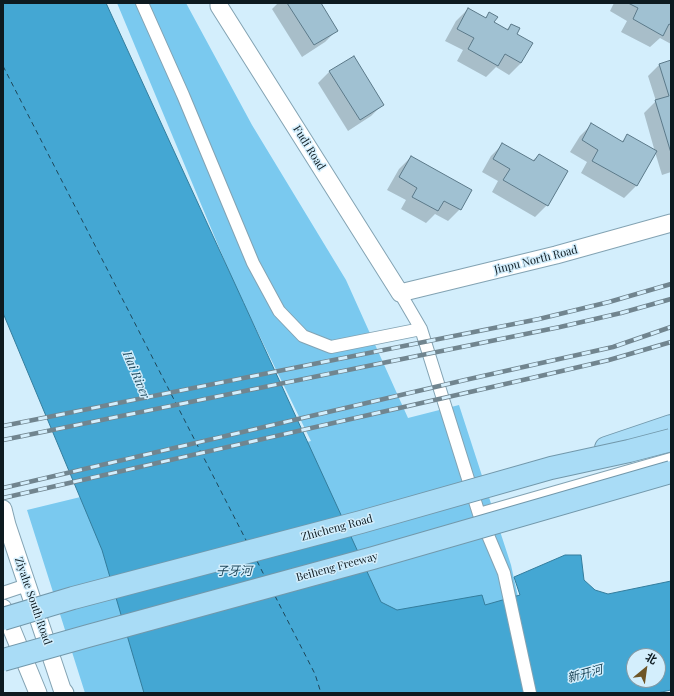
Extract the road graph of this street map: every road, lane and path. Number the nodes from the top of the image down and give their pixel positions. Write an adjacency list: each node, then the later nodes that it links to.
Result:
1 (142, 3): 5 (street)
2 (219, 3): 4 (street, Fudi Road)
3 (671, 223): 4 (street, Jinpu North Road)
4 (400, 292): 5 (street)
5 (422, 329): 13 (street)
6 (671, 426): 9 (highway, bridge)
7 (671, 440): 9 (highway, Zhicheng Road, bridge)
8 (671, 459): 13 (street)
9 (551, 468): 18 (highway, Zhicheng Road, bridge)
10 (671, 472): 14 (highway, Beiheng Freeway, bridge)
11 (671, 482): 14 (highway, bridge)
12 (3, 509): 15 (street, Ziyahe South Road)
13 (479, 514): 22 (street)
14 (526, 514): 19 (highway, Beiheng Freeway, bridge)
15 (27, 585): 16 (street); 20 (street, Ziyahe South Road)
16 (3, 593)
17 (3, 608): 21 (street)
18 (3, 619)
19 (3, 660)
20 (60, 692)
21 (38, 693)
22 (530, 693)

